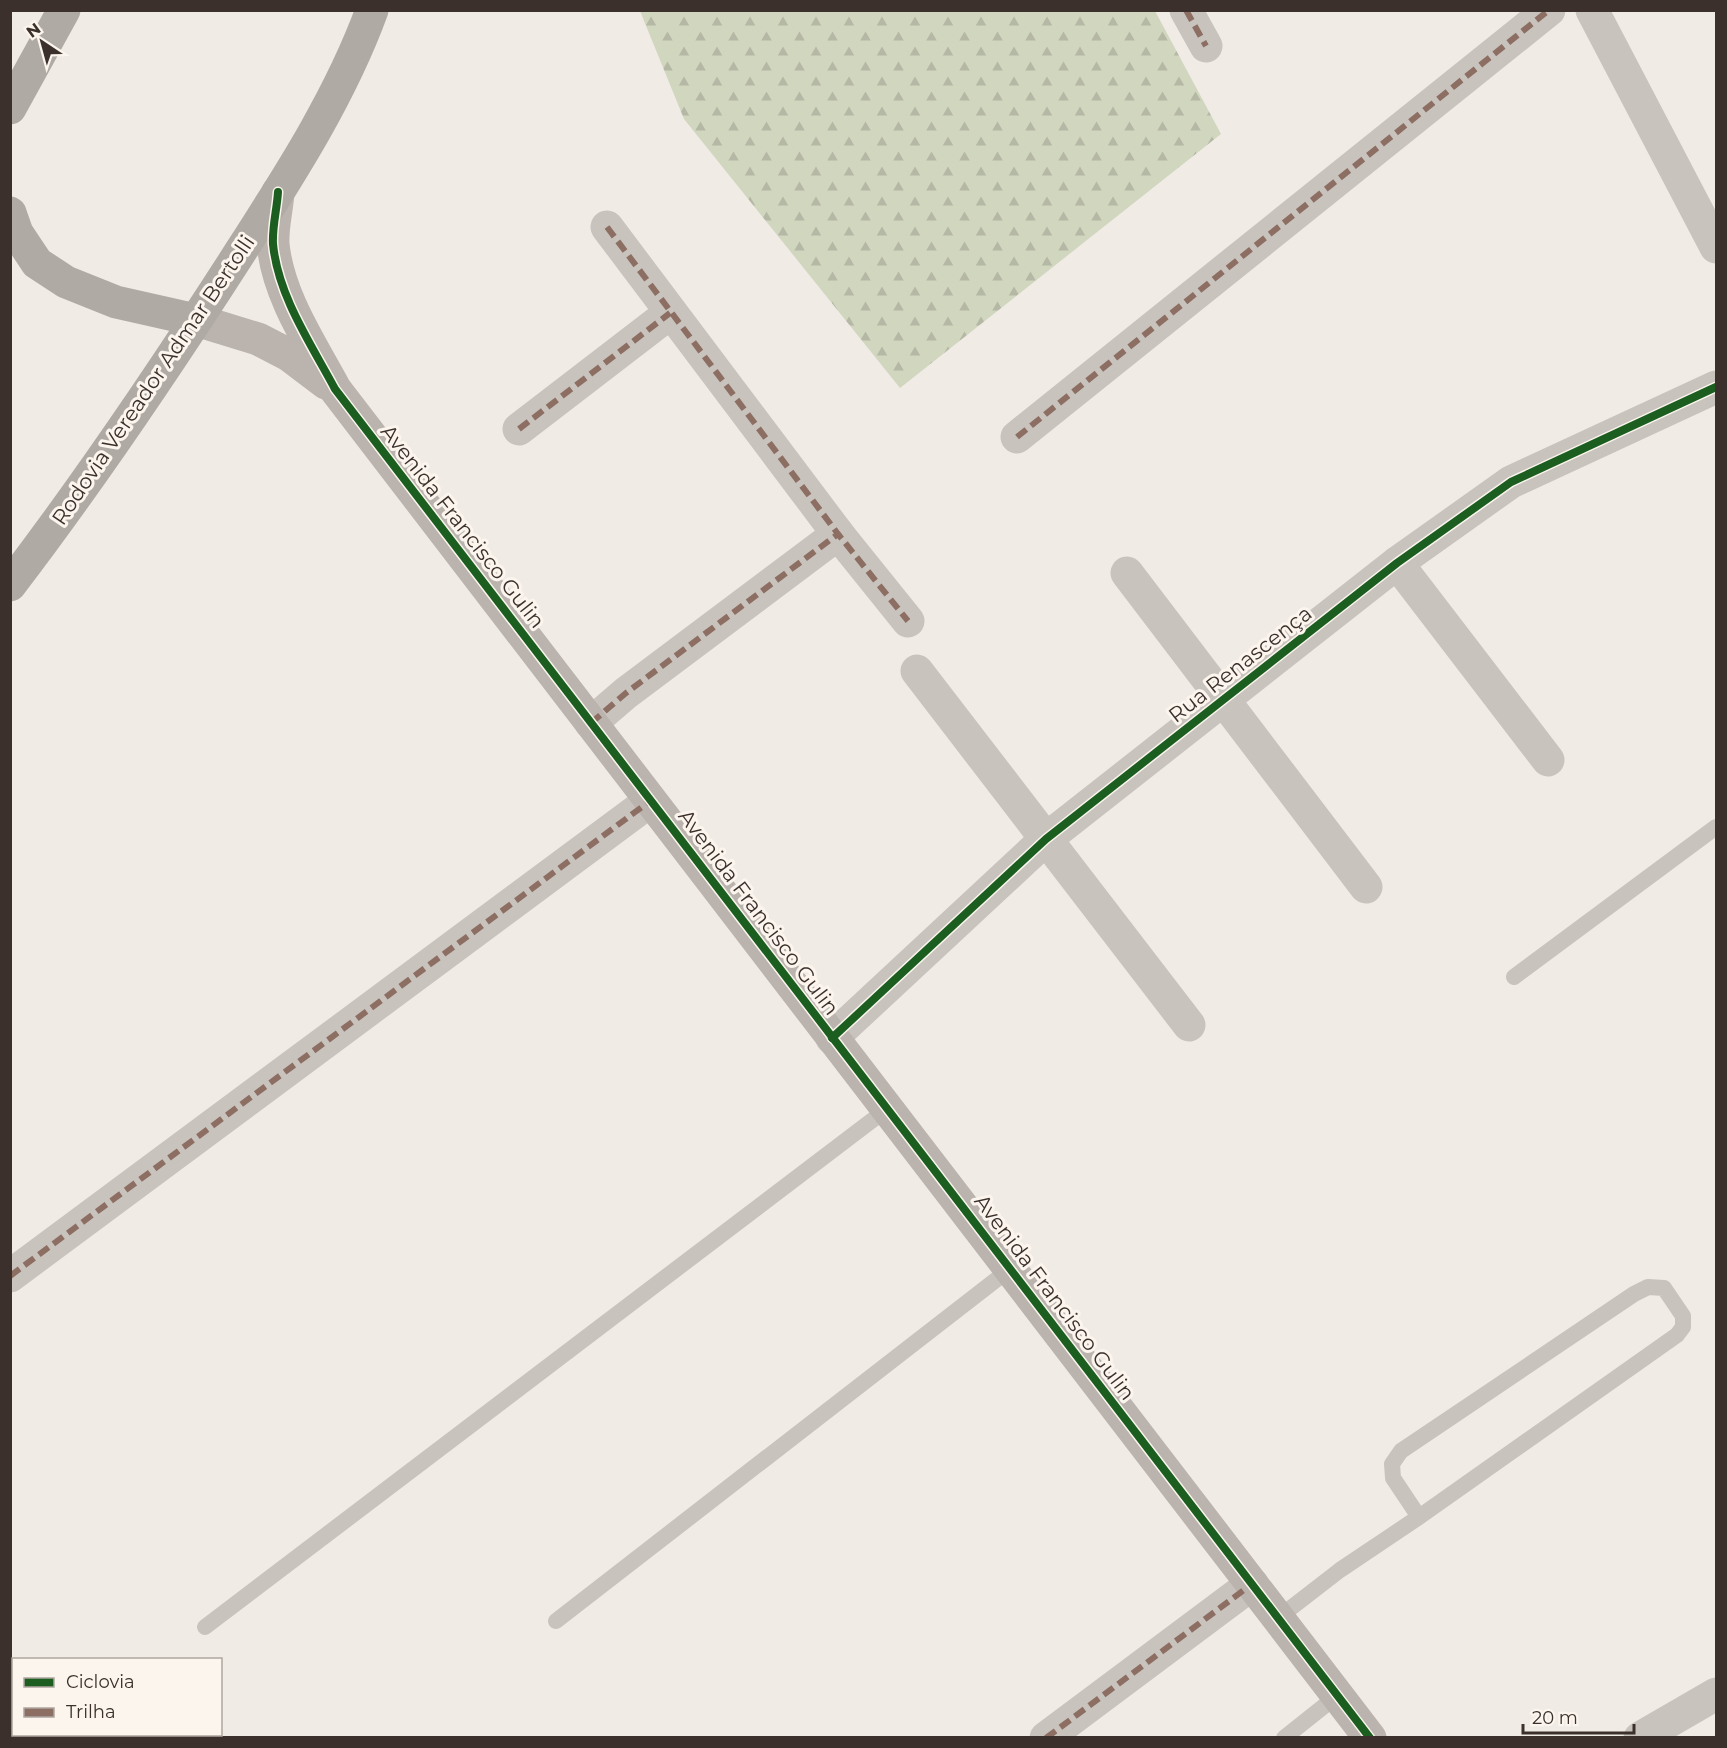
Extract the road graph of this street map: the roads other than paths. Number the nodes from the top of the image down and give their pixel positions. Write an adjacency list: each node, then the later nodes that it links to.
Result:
1 (64, 10): 7 (highway)
2 (372, 10): 8 (highway, Rodovia Vereador Admar Bertolli)
3 (1186, 10): 6 (street)
4 (1549, 10): 17 (street)
5 (1592, 10): 11 (street)
6 (1206, 46)
7 (12, 110)
8 (278, 192): 13 (highway, Rodovia Vereador Admar Bertolli); 15 (street, Avenida Francisco Gulin)
9 (10, 213): 13 (highway)
10 (607, 227): 12 (street)
11 (1716, 248)
12 (670, 313): 16 (street); 18 (street)
13 (196, 320): 15 (street, Avenida Francisco Gulin); 21 (highway, Rodovia Vereador Admar Bertolli)
14 (1716, 387): 19 (street, Rua Renascença)
15 (335, 389): 25 (street, Avenida Francisco Gulin)
16 (519, 429)
17 (1017, 437)
18 (838, 534): 22 (street); 25 (street)
19 (1397, 563): 24 (street, Rua Renascença); 26 (street)
20 (1127, 573): 24 (street)
21 (10, 585)
22 (908, 621)
23 (917, 671): 29 (street)
24 (1223, 700): 29 (street, Rua Renascença); 30 (street)
25 (591, 723): 27 (street, Avenida Francisco Gulin)
26 (1548, 760)
27 (650, 801): 33 (street, Avenida Francisco Gulin); 36 (street)
28 (1716, 827): 31 (lane)
29 (1046, 839): 32 (street); 33 (street, Rua Renascença)
30 (1366, 887)
31 (1514, 977)
32 (1189, 1025)
33 (832, 1038): 34 (street, Avenida Francisco Gulin)
34 (887, 1109): 35 (street, Avenida Francisco Gulin); 41 (lane)
35 (1010, 1269): 38 (street, Avenida Francisco Gulin); 40 (lane)
36 (10, 1276)
37 (1419, 1517): 37 (lane); 39 (lane)
38 (1252, 1584): 39 (street, Avenida Francisco Gulin); 44 (street)
39 (1278, 1618): 43 (street, Avenida Francisco Gulin)
40 (556, 1621)
41 (205, 1628)
42 (1716, 1694): 47 (street)
43 (1338, 1695): 45 (lane); 46 (street, Avenida Francisco Gulin)
44 (1046, 1737)
45 (1284, 1737)
46 (1370, 1737)
47 (1640, 1737)

